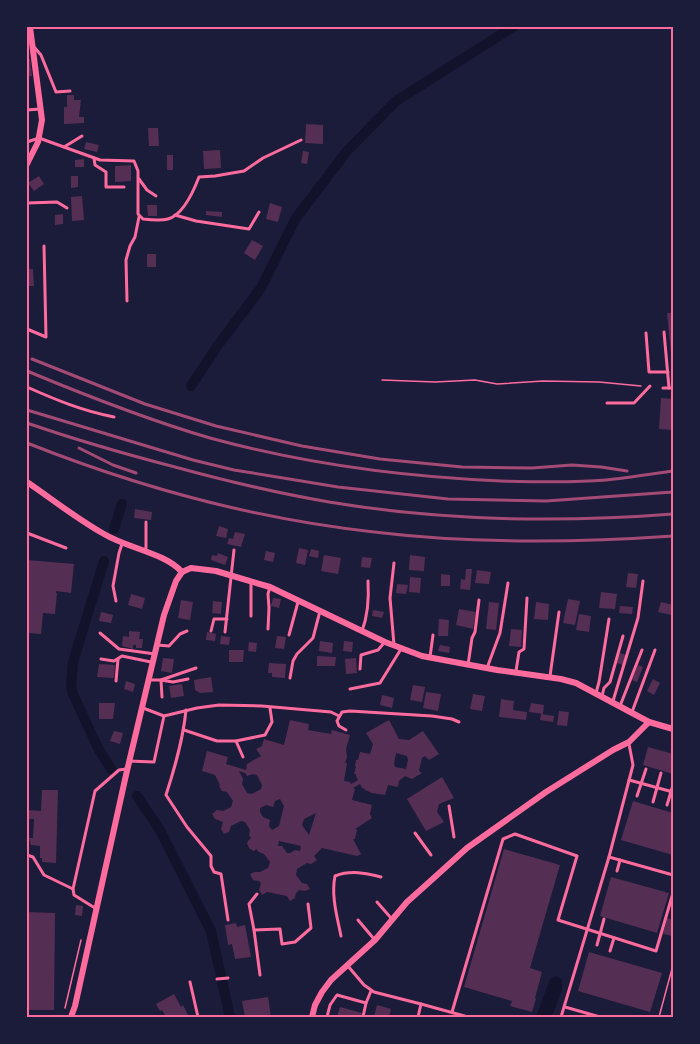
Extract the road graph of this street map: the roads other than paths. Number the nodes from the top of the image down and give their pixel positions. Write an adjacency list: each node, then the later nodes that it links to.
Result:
1 (30, 27): 2 (street)
2 (33, 46): 3 (lane); 4 (street)
3 (70, 91)
4 (41, 109): 5 (lane); 7 (street)
5 (27, 110)
6 (82, 136): 10 (lane)
7 (39, 138): 9 (lane); 10 (lane); 12 (street)
8 (301, 140): 19 (lane)
9 (27, 142)
10 (64, 147): 11 (lane)
11 (94, 158): 13 (lane); 14 (lane)
12 (27, 164)
13 (138, 178): 15 (lane); 20 (lane)
14 (124, 187)
15 (156, 196)
16 (27, 203): 17 (lane)
17 (67, 208)
18 (259, 212): 19 (lane)
19 (175, 215): 20 (lane)
20 (139, 217): 22 (lane)
21 (44, 246): 23 (lane)
22 (127, 301)
23 (27, 329)
24 (664, 332): 26 (lane)
25 (646, 333): 26 (lane)
26 (668, 372): 30 (lane)
27 (650, 386): 31 (lane)
28 (27, 387): 32 (lane)
29 (663, 388): 30 (lane)
30 (671, 388)
31 (607, 403)
32 (114, 417)
33 (27, 482): 36 (street)
34 (146, 522): 39 (lane)
35 (27, 533): 37 (lane)
36 (120, 542): 39 (street); 51 (lane)
37 (66, 548)
38 (234, 550): 42 (lane)
39 (144, 551): 41 (street)
40 (394, 563): 68 (lane)
41 (182, 572): 42 (street); 67 (street)
42 (231, 576): 45 (street); 55 (lane)
43 (368, 581): 60 (lane)
44 (643, 581): 91 (lane)
45 (251, 582): 47 (street); 54 (lane)
46 (508, 583): 79 (lane)
47 (270, 587): 49 (street); 57 (lane)
48 (527, 598): 81 (lane)
49 (298, 600): 52 (street); 63 (lane)
50 (479, 600): 77 (lane)
51 (116, 601)
52 (320, 611): 60 (street); 82 (lane)
53 (559, 612): 83 (lane)
54 (251, 616)
55 (227, 619): 59 (lane); 61 (lane)
56 (609, 620): 89 (lane)
57 (268, 629)
58 (187, 631): 67 (lane)
59 (211, 631)
60 (362, 631): 66 (street)
61 (225, 632)
62 (100, 633): 72 (lane)
63 (289, 635)
64 (433, 635): 73 (lane)
65 (623, 636): 89 (lane)
66 (385, 642): 68 (street); 80 (lane)
67 (157, 645): 72 (street)
68 (394, 645): 69 (street)
69 (401, 648): 73 (street); 88 (lane)
70 (642, 650): 92 (lane)
71 (655, 650): 96 (lane)
72 (154, 654): 76 (street)
73 (430, 657): 77 (street)
74 (101, 659): 75 (lane)
75 (118, 659): 76 (lane); 87 (lane)
76 (153, 663): 85 (street)
77 (468, 665): 79 (street)
78 (196, 668): 86 (lane)
79 (487, 668): 81 (street)
80 (360, 669)
81 (516, 673): 83 (street)
82 (290, 678)
83 (550, 678): 89 (street)
84 (188, 679): 86 (lane)
85 (148, 680): 86 (lane); 93 (street)
86 (161, 680): 90 (lane)
87 (116, 681)
88 (350, 689)
89 (599, 694): 91 (street)
90 (162, 697)
91 (613, 702): 92 (street)
92 (620, 706): 96 (street)
93 (142, 708): 97 (lane); 107 (street)
94 (270, 708): 95 (lane); 98 (lane); 104 (lane)
95 (186, 710): 97 (lane); 102 (lane)
96 (632, 712): 100 (street)
97 (164, 716): 107 (lane)
98 (339, 716): 99 (lane); 103 (lane)
99 (459, 722)
100 (649, 722): 101 (street); 105 (street)
101 (673, 729)
102 (184, 730): 104 (lane); 136 (lane)
103 (346, 730)
104 (236, 741): 106 (lane)
105 (628, 742): 110 (lane); 134 (street)
106 (243, 757)
107 (128, 768): 128 (lane); 133 (street)
108 (646, 769): 111 (lane)
109 (661, 773): 113 (lane)
110 (628, 780): 111 (lane); 123 (lane)
111 (642, 783): 113 (lane); 115 (lane)
112 (673, 785): 114 (lane)
113 (657, 788): 114 (lane); 116 (lane)
114 (672, 792): 117 (lane)
115 (637, 796)
116 (653, 801)
117 (667, 805)
118 (448, 806): 120 (lane)
119 (415, 833): 122 (lane)
120 (454, 837)
121 (27, 855): 128 (lane)
122 (431, 855)
123 (609, 857): 124 (lane); 139 (lane)
124 (621, 860): 125 (lane); 126 (lane)
125 (617, 871)
126 (673, 875)
127 (381, 877): 141 (lane)
128 (73, 889): 133 (lane)
129 (673, 893): 142 (lane)
130 (257, 894): 138 (lane)
131 (376, 902): 134 (lane)
132 (308, 904): 138 (lane)
133 (96, 909): 156 (street)
134 (392, 919): 143 (street)
135 (604, 919): 140 (lane)
136 (228, 920)
137 (358, 920): 143 (lane)
138 (254, 930): 147 (lane)
139 (588, 930): 140 (lane); 154 (lane); 155 (lane)
140 (600, 934): 142 (lane); 144 (lane)
141 (341, 936)
142 (614, 938): 145 (lane)
143 (375, 940): 146 (street)
144 (597, 945)
145 (610, 951)
146 (347, 965): 151 (lane); 158 (street)
147 (260, 975)
148 (228, 978): 149 (lane)
149 (217, 979)
150 (190, 982): 157 (lane)
151 (371, 991): 152 (lane); 153 (lane)
152 (366, 1003): 159 (lane); 160 (lane)
153 (421, 1004): 155 (lane); 161 (lane)
154 (565, 1007): 163 (lane); 164 (lane)
155 (452, 1012): 162 (lane)
156 (73, 1017)
157 (198, 1017)
158 (312, 1017)
159 (327, 1017)
160 (363, 1017)
161 (418, 1017)
162 (468, 1017)
163 (561, 1017)
164 (600, 1017)

